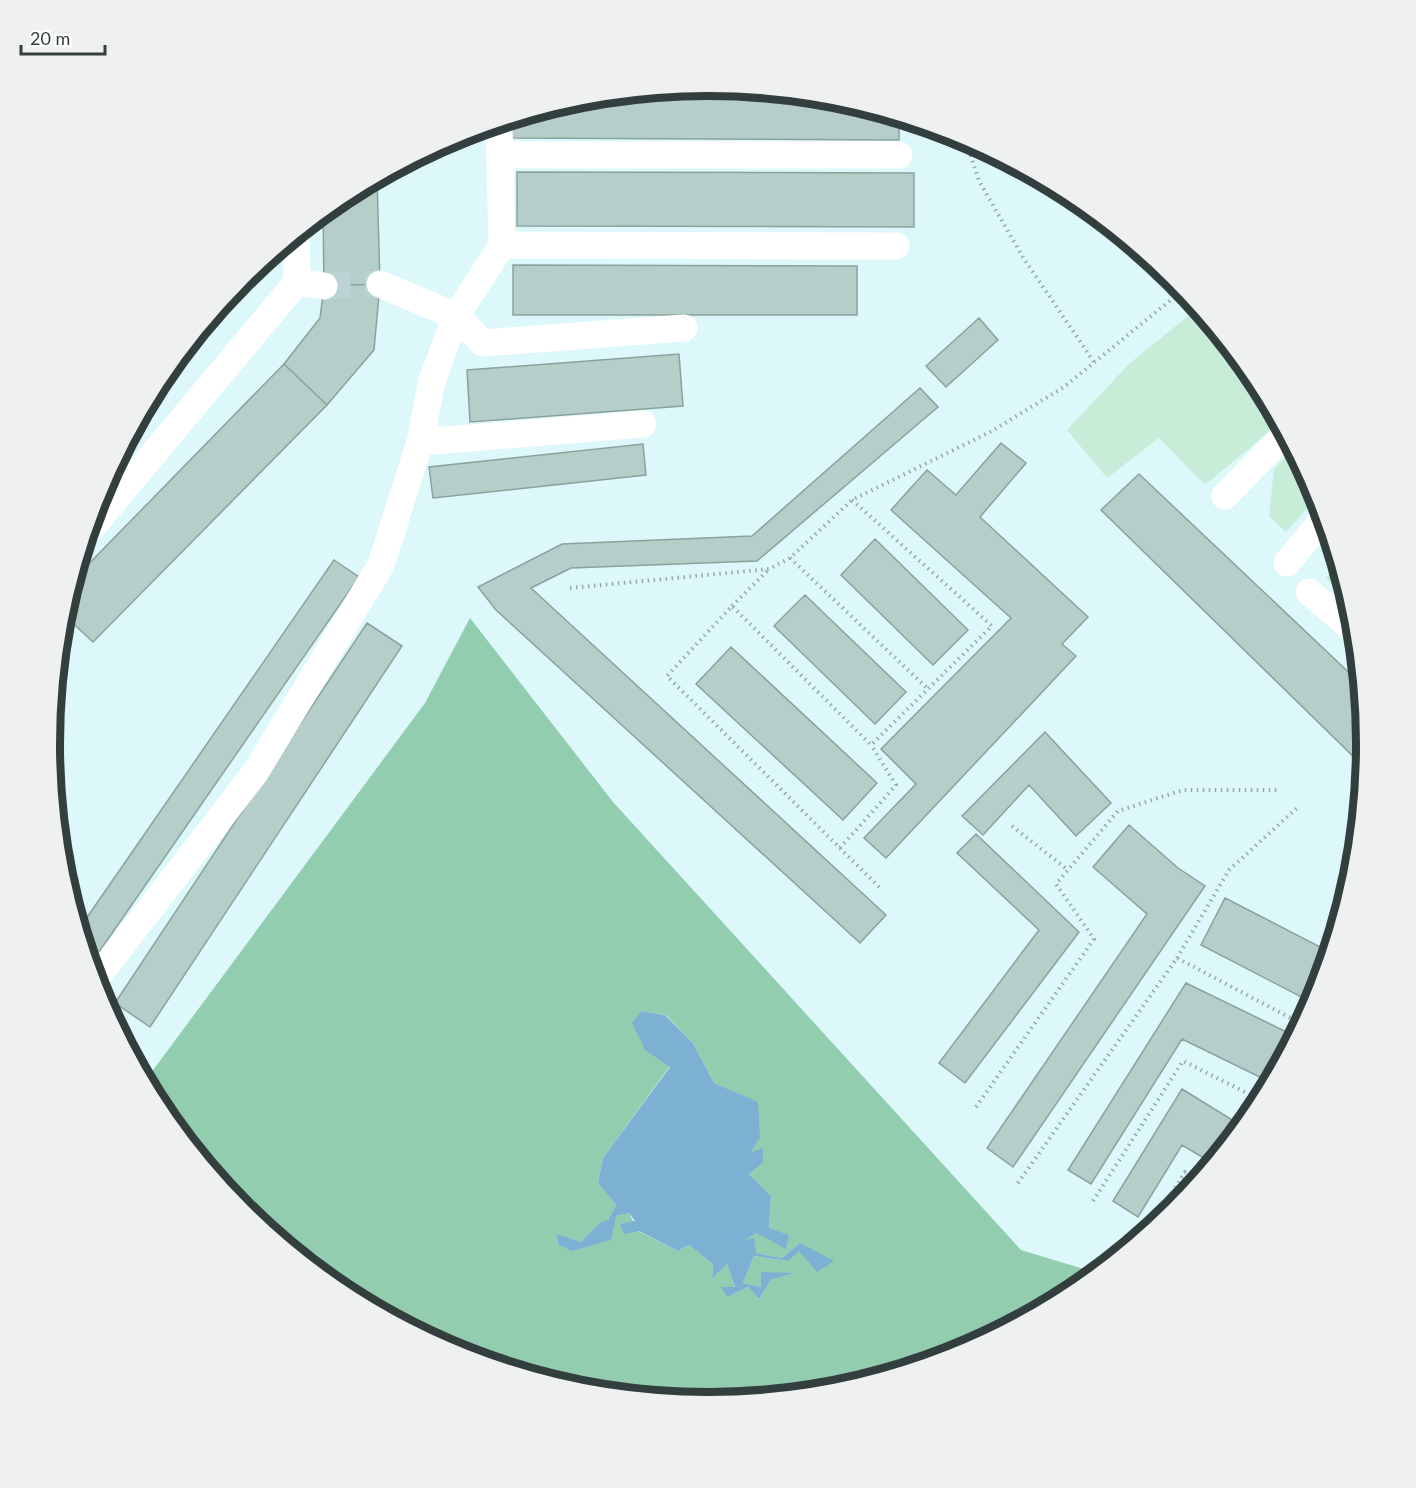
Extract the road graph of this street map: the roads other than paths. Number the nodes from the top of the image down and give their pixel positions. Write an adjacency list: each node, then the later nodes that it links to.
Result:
1 (499, 130): 2 (lane)
2 (500, 155): 3 (lane); 5 (lane)
3 (899, 155)
4 (296, 245): 7 (lane)
5 (502, 245): 6 (lane); 10 (lane)
6 (896, 246)
7 (297, 282): 9 (lane); 16 (lane)
8 (380, 284): 10 (lane)
9 (324, 286)
10 (456, 316): 11 (lane); 14 (lane)
11 (684, 328)
12 (643, 424): 14 (lane)
13 (1280, 440): 15 (lane)
14 (420, 442): 21 (lane)
15 (1225, 496)
16 (102, 516)
17 (1318, 525): 18 (lane)
18 (1287, 563)
19 (1309, 592): 20 (lane)
20 (1345, 622)
21 (101, 972)

